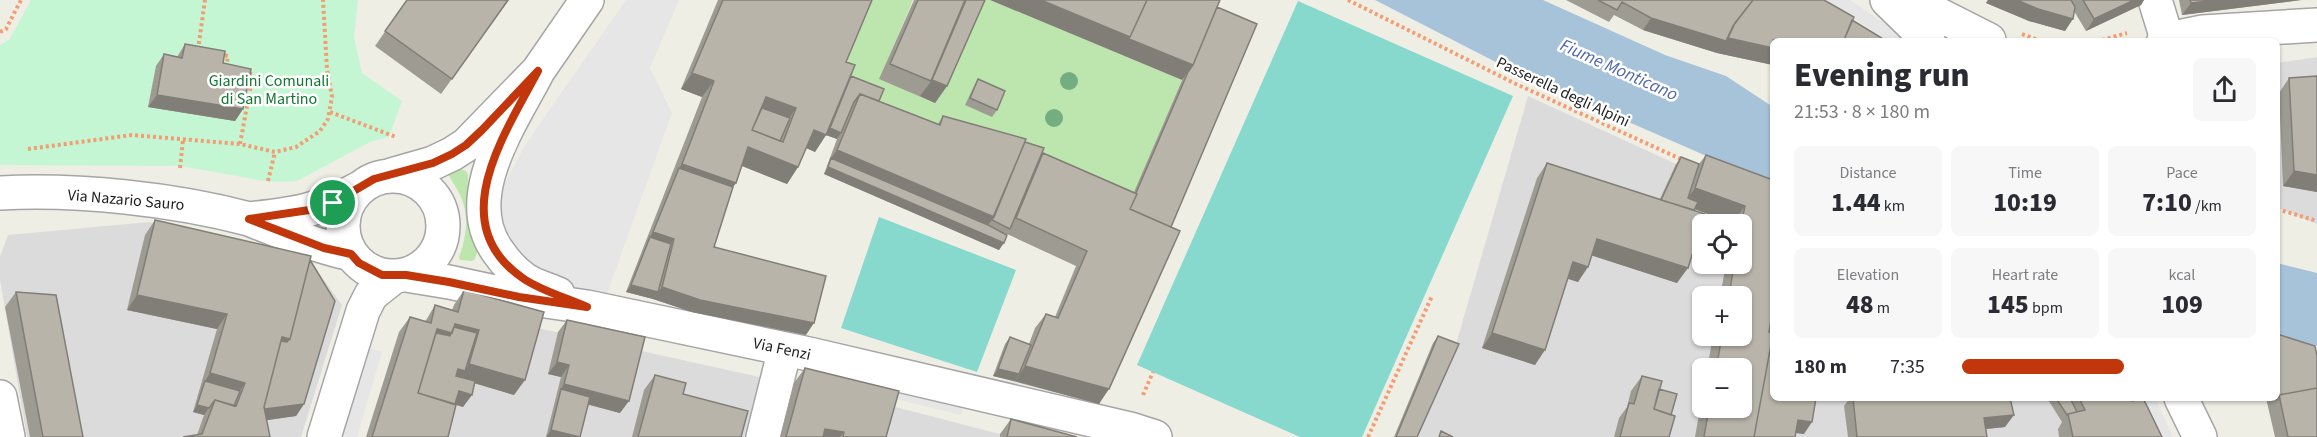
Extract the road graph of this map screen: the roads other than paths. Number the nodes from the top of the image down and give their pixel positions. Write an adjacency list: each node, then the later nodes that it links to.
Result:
1 (587, 0): 11 (street)
2 (1887, 0): 8 (street)
3 (1910, 0): 9 (street)
4 (2156, 0): 7 (street)
5 (2317, 25): 7 (street)
6 (2317, 33): 10 (street)
7 (2155, 37)
8 (1926, 38)
9 (1985, 38)
10 (2280, 42)
11 (538, 71): 12 (street); 18 (street)
12 (391, 175): 13 (street); 17 (street)
13 (360, 188): 15 (street, Via Nazario Sauro); 16 (street)
14 (0, 193): 15 (street, Via Nazario Sauro)
15 (249, 219): 16 (street, Via Nazario Sauro)
16 (351, 254): 17 (street)
17 (400, 275): 18 (street, Via Fenzi); 23 (street)
18 (587, 307): 19 (street, Via Fenzi)
19 (785, 349): 24 (street); 25 (street, Via Fenzi)
20 (0, 397): 22 (street)
21 (2182, 401): 26 (street)
22 (8, 437)
23 (324, 437)
24 (763, 437)
25 (1154, 437)
26 (2200, 437)

